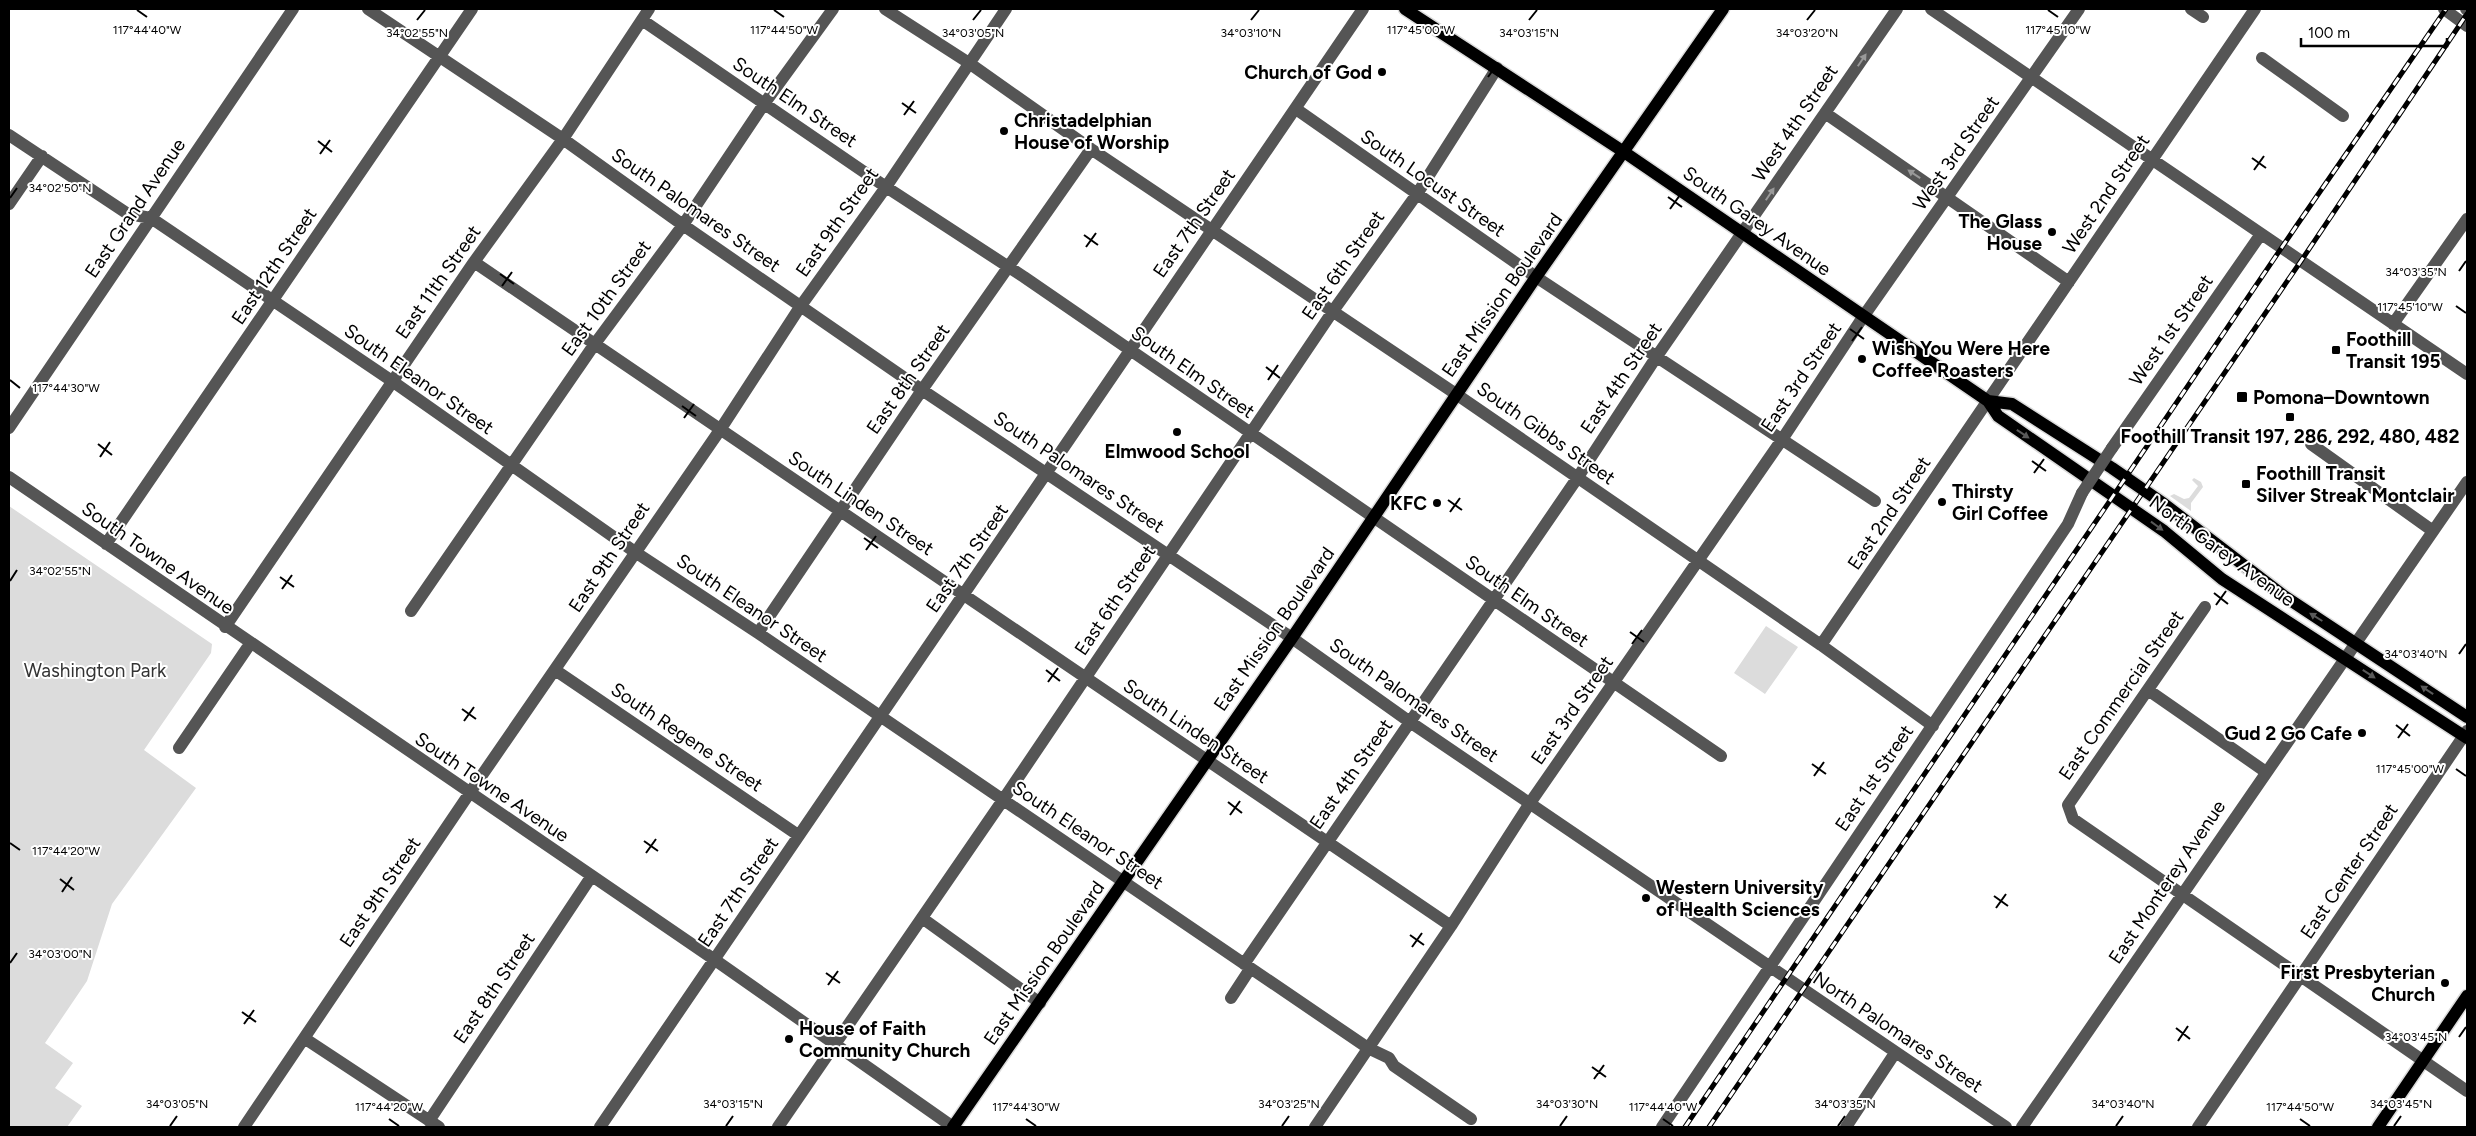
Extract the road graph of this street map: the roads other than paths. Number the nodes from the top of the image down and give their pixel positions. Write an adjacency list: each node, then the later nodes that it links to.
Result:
1 (293, 9): 38 (street, East Grand Avenue)
2 (368, 9): 19 (street, South Palomares Street)
3 (472, 9): 19 (street, East 12th Street)
4 (833, 9): 24 (street, East 10th Street)
5 (886, 9): 21 (street, South Gibbs Street)
6 (1006, 9): 21 (street, East 9th Street)
7 (1363, 9): 25 (street, East 7th Street)
8 (1405, 9): 22 (main road, South Garey Avenue)
9 (1723, 9): 31 (main road, East Mission Boulevard)
10 (1897, 9): 26 (street, West 4th Street, one-way to 10)
11 (1931, 9): 23 (street)
12 (2079, 9): 23 (street, West 3rd Street)
13 (2191, 9): 17 (street)
14 (2255, 9): 33 (street, West 2nd Street)
15 (2444, 9): 18 (street)
16 (645, 14): 24 (street, South Elm Street); 29 (street, East 11th Street)
17 (2203, 17)
18 (2467, 26)
19 (439, 55): 29 (street, South Palomares Street); 48 (street, East 12th Street)
20 (2262, 58): 27 (street)
21 (969, 63): 30 (street, South Gibbs Street); 34 (street, East 9th Street)
22 (1497, 68): 31 (main road, South Garey Avenue); 35 (street, East 6th Street)
23 (2032, 76): 33 (street); 36 (street, West 3rd Street)
24 (764, 104): 34 (street, South Elm Street); 40 (street, East 10th Street)
25 (1296, 109): 35 (street, South Locust Street); 41 (street, East 7th Street)
26 (1825, 113): 36 (street, one-way to 26); 42 (street, West 4th Street, one-way to 26)
27 (2343, 116)
28 (9, 135): 32 (street, South Eleanor Street)
29 (563, 139): 40 (street, South Palomares Street); 44 (street, East 11th Street)
30 (1091, 148): 41 (street, South Gibbs Street); 45 (street, East 8th Street)
31 (1624, 152): 42 (main road, South Garey Avenue); 46 (main road, East Mission Boulevard)
32 (42, 156): 37 (street); 38 (street, South Eleanor Street)
33 (2152, 158): 43 (street); 47 (street, West 2nd Street)
34 (886, 186): 45 (street, South Elm Street); 49 (street, East 9th Street)
35 (1417, 194): 46 (street, South Locust Street); 50 (street, East 6th Street)
36 (1949, 198): 47 (street); 51 (street, West 3rd Street)
37 (9, 204)
38 (151, 218): 48 (street, South Eleanor Street); 61 (street, East Grand Avenue)
39 (2467, 219): 52 (street)
40 (683, 225): 49 (street, South Palomares Street); 53 (street, East 10th Street)
41 (1213, 229): 50 (street, South Gibbs Street); 54 (street, East 7th Street)
42 (1742, 234): 51 (main road, South Garey Avenue); 55 (street, East 4th Street)
43 (2261, 234): 52 (street); 66 (street, West 1st Street)
44 (474, 262): 53 (street, South Linden Street); 57 (street, East 11th Street)
45 (1009, 267): 54 (street, South Elm Street); 58 (street, East 8th Street)
46 (1536, 277): 55 (street, South Locust Street); 59 (main road, East Mission Boulevard)
47 (2069, 282): 60 (street, West 2nd Street)
48 (273, 301): 57 (street, South Eleanor Street); 77 (street, East 12th Street)
49 (800, 307): 58 (street, South Palomares Street); 62 (street, East 9th Street)
50 (1333, 311): 59 (street, South Gibbs Street); 63 (street, East 6th Street)
51 (1863, 317): 60 (main road, South Garey Avenue); 64 (street, East 3rd Street)
52 (2393, 324): 56 (street)
53 (594, 345): 62 (street, South Linden Street); 68 (street, East 10th Street)
54 (1129, 350): 63 (street, South Elm Street); 69 (street, East 7th Street)
55 (1657, 356): 64 (street, South Locust Street); 71 (street, East 4th Street)
56 (2467, 374)
57 (392, 381): 68 (street, South Eleanor Street); 85 (street, East 11th Street)
58 (922, 390): 69 (street, South Palomares Street); 74 (street, East 8th Street)
59 (1456, 394): 71 (street, South Gibbs Street); 75 (main road, East Mission Boulevard)
60 (1988, 401): 67 (main road, South Garey Avenue); 90 (street, East 2nd Street); 91 (main road, North Garey Avenue, one-way to 91)
61 (9, 428)
62 (720, 430): 74 (street, South Linden Street); 78 (street, East 9th Street)
63 (1250, 435): 75 (street, South Elm Street); 79 (street, East 6th Street)
64 (1781, 441): 73 (street, South Locust Street); 80 (street, East 3rd Street)
65 (2311, 444): 76 (street)
66 (2112, 448): 99 (street, East 1st Street, bridge)
67 (2090, 455): 88 (main road, North Garey Avenue, one-way to 67)
68 (512, 467): 78 (street, South Eleanor Street); 84 (street, East 10th Street)
69 (1047, 474): 79 (street, South Palomares Street); 81 (street, East 7th Street)
70 (9, 477): 77 (street, South Towne Avenue)
71 (1578, 477): 80 (street, South Gibbs Street); 82 (street, East 4th Street)
72 (2467, 482): 76 (street, East Monterey Avenue)
73 (1875, 502)
74 (841, 510): 81 (street, South Linden Street); 86 (street, East 8th Street)
75 (1374, 517): 82 (street, South Elm Street); 87 (main road, East Mission Boulevard)
76 (2433, 531): 88 (street, East Monterey Avenue)
77 (106, 544): 85 (street, South Towne Avenue)
78 (635, 552): 86 (street, South Eleanor Street); 92 (street, East 9th Street)
79 (1169, 554): 87 (street, South Palomares Street); 93 (street, East 6th Street)
80 (1699, 561): 90 (street, South Gibbs Street); 94 (street, East 3rd Street)
81 (964, 595): 93 (street, South Linden Street); 96 (street, East 7th Street)
82 (1494, 600): 94 (street, South Elm Street); 98 (street, East 4th Street)
83 (2205, 607): 95 (street, East Commercial Street)
84 (411, 611)
85 (225, 626): 89 (street, South Towne Avenue)
86 (758, 632): 96 (street, South Eleanor Street)
87 (1292, 638): 98 (street, South Palomares Street); 103 (main road, East Mission Boulevard)
88 (2357, 643): 91 (street, East Monterey Avenue); 97 (main road, North Garey Avenue, one-way to 88)
89 (250, 644): 101 (street); 105 (street, South Towne Avenue)
90 (1821, 646): 99 (street, South Gibbs Street)
91 (2345, 659): 100 (main road, North Garey Avenue, one-way to 100); 104 (street, East Monterey Avenue)
92 (555, 670): 105 (street, East 9th Street); 108 (street, South Regene Street)
93 (1085, 678): 103 (street, South Linden Street); 106 (street, East 6th Street)
94 (1613, 684): 102 (street, South Elm Street); 107 (street, East 3rd Street)
95 (2148, 690): 104 (street); 112 (street, East Commercial Street)
96 (879, 717): 106 (street, South Eleanor Street); 108 (street, East 7th Street)
97 (2467, 717)
98 (1410, 722): 107 (street, South Palomares Street); 109 (street, East 4th Street)
99 (1933, 726): 117 (street, East 1st Street)
100 (2466, 735): 118 (street, East Center Street)
101 (179, 748)
102 (1721, 756)
103 (1205, 761): 109 (street, South Linden Street); 111 (main road, East Mission Boulevard)
104 (2266, 772): 112 (street, East Monterey Avenue)
105 (469, 794): 110 (street, South Towne Avenue); 122 (street, East 9th Street)
106 (1003, 800): 111 (street, South Eleanor Street); 113 (street, East 6th Street)
107 (1530, 803): 114 (street, East 3rd Street); 117 (street, South Palomares Street)
108 (798, 835): 115 (street, East 7th Street)
109 (1327, 842): 114 (street, South Linden Street); 116 (street, East 4th Street)
110 (591, 877): 115 (street, South Towne Avenue); 129 (street, East 8th Street)
111 (1124, 882): 116 (street, South Eleanor Street); 121 (main road, East Mission Boulevard)
112 (2182, 893): 118 (street); 138 (street, East Monterey Avenue)
113 (922, 918): 121 (street); 123 (street, East 6th Street)
114 (1451, 926): 124 (street, East 3rd Street)
115 (715, 960): 123 (street, South Towne Avenue); 131 (street, East 7th Street)
116 (1247, 966): 120 (street, East 4th Street); 124 (street, South Eleanor Street)
117 (1769, 967): 125 (street, North Palomares Street); 135 (street, East 1st Street)
118 (2300, 974): 126 (street); 139 (street, East Center Street)
119 (2467, 996): 126 (main road)
120 (1231, 998)
121 (1040, 1003): 133 (main road, East Mission Boulevard)
122 (304, 1038): 129 (street); 130 (street, East 9th Street)
123 (834, 1045): 132 (street, East 6th Street); 133 (street, South Towne Avenue)
124 (1368, 1048): 128 (street, South Eleanor Street); 134 (street, East 3rd Street)
125 (1895, 1053): 136 (street); 137 (street, North Palomares Street)
126 (2422, 1060): 127 (street); 140 (main road)
127 (2467, 1091)
128 (1471, 1120)
129 (434, 1124)
130 (244, 1127)
131 (600, 1127)
132 (778, 1127)
133 (953, 1127)
134 (1315, 1127)
135 (1662, 1127)
136 (1846, 1127)
137 (2006, 1127)
138 (2022, 1127)
139 (2198, 1127)
140 (2378, 1127)

